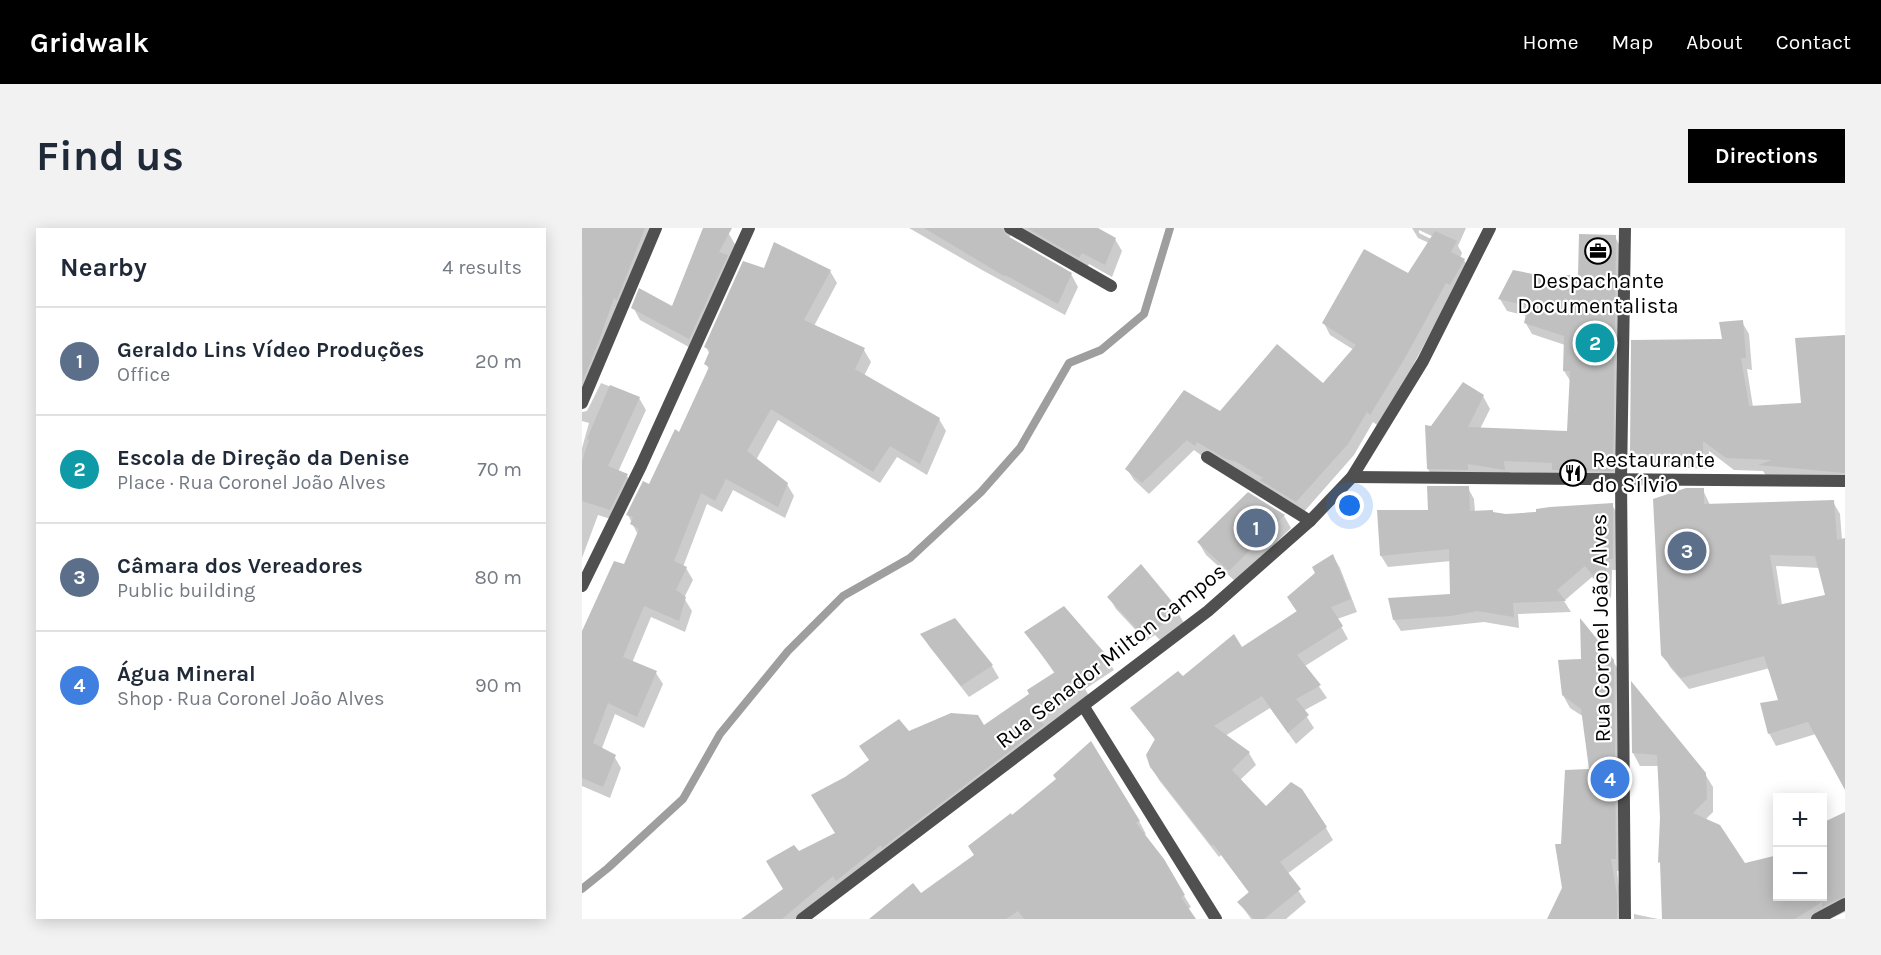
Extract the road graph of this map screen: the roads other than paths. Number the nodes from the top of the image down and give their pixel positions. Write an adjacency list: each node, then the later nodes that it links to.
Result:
1 (656, 228): 7 (street)
2 (749, 228): 13 (street)
3 (1010, 228): 6 (street)
4 (1490, 228): 9 (street, Rua Senador Milton Campos)
5 (1625, 228): 10 (street, Rua Coronel João Alves)
6 (1111, 286)
7 (582, 403)
8 (1206, 457): 12 (street)
9 (1352, 477): 10 (street); 12 (street, Rua Senador Milton Campos)
10 (1621, 479): 11 (street); 18 (street, Rua Coronel João Alves)
11 (1845, 481)
12 (1310, 521): 14 (street, Rua Senador Milton Campos)
13 (582, 586)
14 (1084, 707): 16 (street, Rua Senador Milton Campos); 17 (street)
15 (1845, 904): 19 (street)
16 (802, 919)
17 (1216, 919)
18 (1625, 919)
19 (1817, 919)

